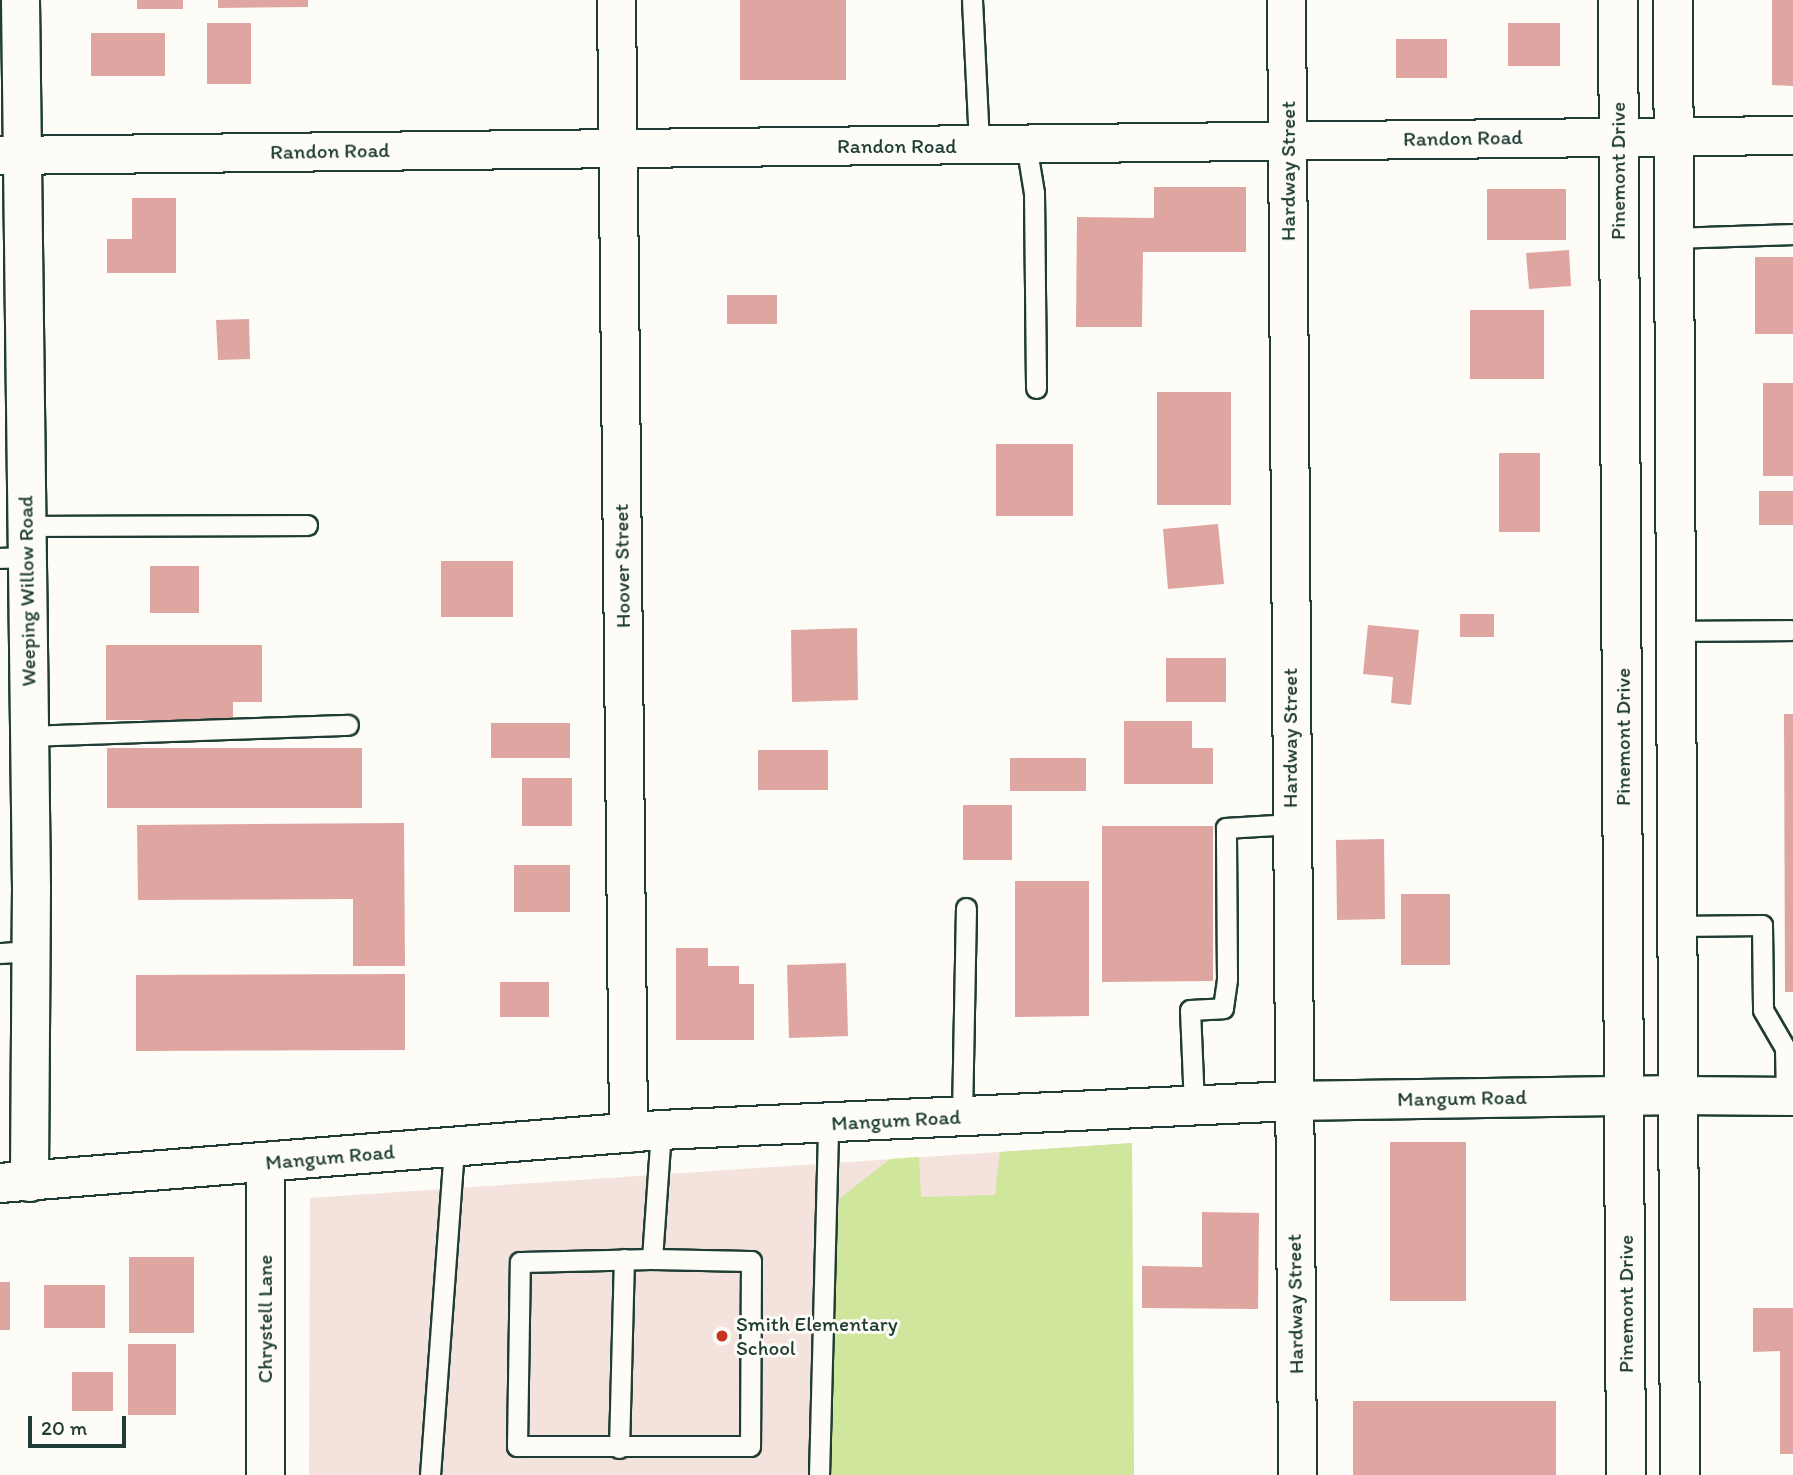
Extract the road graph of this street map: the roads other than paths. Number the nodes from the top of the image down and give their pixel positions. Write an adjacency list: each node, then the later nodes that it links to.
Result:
1 (20, 0): 14 (street, Weeping Willow Road)
2 (616, 0): 13 (street, Hoover Street)
3 (972, 0): 11 (lane)
4 (1286, 0): 10 (street, Hardway Street)
5 (1618, 0): 8 (main road, Pinemont Drive)
6 (1673, 0): 7 (main road)
7 (1673, 134): 8 (street, Randon Road); 9 (street, Randon Road); 16 (main road)
8 (1618, 135): 10 (street, Randon Road); 21 (main road, Pinemont Drive)
9 (1793, 135)
10 (1288, 142): 12 (street, Randon Road); 25 (street, Hardway Street)
11 (979, 145): 12 (street, Randon Road); 13 (street, Randon Road)
12 (1026, 145): 17 (lane)
13 (618, 148): 14 (street, Randon Road); 36 (street, Hoover Street)
14 (11, 155): 19 (street, Weeping Willow Road)
15 (1793, 234): 16 (lane)
16 (1673, 238): 22 (main road)
17 (1036, 388)
18 (306, 525): 19 (lane)
19 (17, 547): 24 (street, Weeping Willow Road)
20 (1791, 630): 22 (lane)
21 (1622, 631): 22 (main road); 30 (main road, Pinemont Drive)
22 (1675, 631): 27 (main road)
23 (348, 725): 24 (lane)
24 (29, 736): 28 (street, Weeping Willow Road)
25 (1291, 824): 32 (street, Hardway Street); 33 (lane)
26 (966, 908): 34 (lane)
27 (1677, 926): 29 (main road); 31 (lane)
28 (15, 952): 39 (street, Weeping Willow Road)
29 (1678, 1094): 30 (main road, Mangum Road); 31 (street, Mangum Road); 48 (main road)
30 (1625, 1096): 32 (main road, Mangum Road); 47 (main road, Pinemont Drive)
31 (1789, 1096)
32 (1293, 1101): 33 (main road, Mangum Road); 46 (street, Hardway Street)
33 (1194, 1105): 34 (main road, Mangum Road)
34 (962, 1116): 35 (main road, Mangum Road)
35 (828, 1123): 36 (main road, Mangum Road); 45 (lane)
36 (645, 1131): 37 (main road, Mangum Road); 41 (lane)
37 (454, 1147): 38 (main road, Mangum Road); 44 (lane)
38 (265, 1162): 39 (main road, Mangum Road); 43 (street, Chrystell Lane)
39 (15, 1182)
40 (624, 1259): 41 (lane); 42 (lane); 42 (lane)
41 (652, 1259): 42 (lane)
42 (619, 1447)
43 (265, 1475)
44 (430, 1475)
45 (819, 1475)
46 (1297, 1475)
47 (1626, 1475)
48 (1680, 1475)

